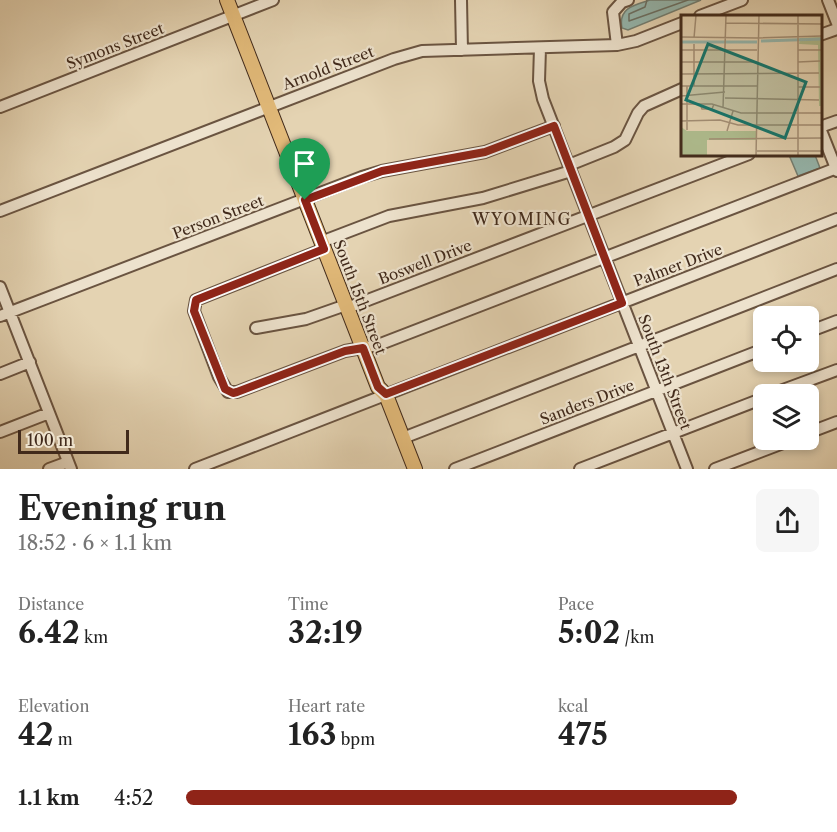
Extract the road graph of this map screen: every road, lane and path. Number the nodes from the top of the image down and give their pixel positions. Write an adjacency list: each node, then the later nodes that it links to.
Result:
1 (227, 0): 9 (main road, South 15th Street)
2 (273, 0): 9 (street, Symons Street)
3 (461, 0): 16 (street)
4 (628, 0): 14 (street)
5 (742, 0): 7 (street)
6 (828, 0): 10 (street)
7 (725, 3): 8 (street)
8 (702, 15)
9 (233, 16): 18 (street, Symons Street); 19 (main road, South 15th Street)
10 (837, 22)
11 (681, 23): 14 (street, Arnold Street)
12 (837, 29): 13 (street)
13 (822, 34)
14 (617, 45): 15 (street, Arnold Street)
15 (540, 48): 16 (street, Arnold Street); 21 (street, South 13th Street)
16 (462, 50): 19 (street, Arnold Street)
17 (681, 89): 25 (street)
18 (0, 107)
19 (268, 107): 27 (main road, South 15th Street); 28 (street, Arnold Street)
20 (837, 121): 22 (street)
21 (554, 126): 25 (street, South 13th Street); 27 (street, Person Street)
22 (822, 127)
23 (822, 133): 26 (street)
24 (744, 156): 29 (street, Boswell Drive)
25 (570, 168): 29 (street, South 13th Street); 31 (street)
26 (837, 169): 32 (street)
27 (305, 200): 31 (main road, South 15th Street); 37 (street, Person Street)
28 (0, 211)
29 (589, 216): 32 (street, South 13th Street); 36 (street, Boswell Drive)
30 (837, 219): 35 (street, Palmer Drive)
31 (323, 246): 36 (main road, South 15th Street); 42 (street)
32 (605, 259): 35 (street, South 13th Street); 42 (street)
33 (837, 269): 41 (street)
34 (0, 287): 37 (street)
35 (622, 303): 41 (street, South 13th Street); 49 (street, Palmer Drive)
36 (347, 307): 39 (street, Boswell Drive); 42 (main road, South 15th Street)
37 (5, 314): 44 (street)
38 (837, 321): 40 (street)
39 (256, 328)
40 (819, 328)
41 (639, 346): 48 (street, South 13th Street); 56 (street)
42 (363, 348): 49 (main road, South 15th Street)
43 (753, 353): 48 (street, Sanders Drive)
44 (30, 363): 46 (street); 51 (street)
45 (837, 369): 47 (street)
46 (0, 374)
47 (798, 384)
48 (656, 391): 55 (street, South 13th Street); 62 (street, Sanders Drive)
49 (386, 394): 56 (main road, South 15th Street); 60 (street, Palmer Drive)
50 (753, 402): 55 (street)
51 (49, 412): 54 (street); 58 (street)
52 (837, 422): 53 (street)
53 (819, 429)
54 (0, 432)
55 (673, 433): 63 (street); 64 (street, South 13th Street)
56 (403, 438): 61 (main road, South 15th Street)
57 (765, 450): 65 (street)
58 (70, 465): 59 (street)
59 (49, 469)
60 (195, 469)
61 (415, 469)
62 (455, 469)
63 (580, 469)
64 (687, 469)
65 (715, 469)

